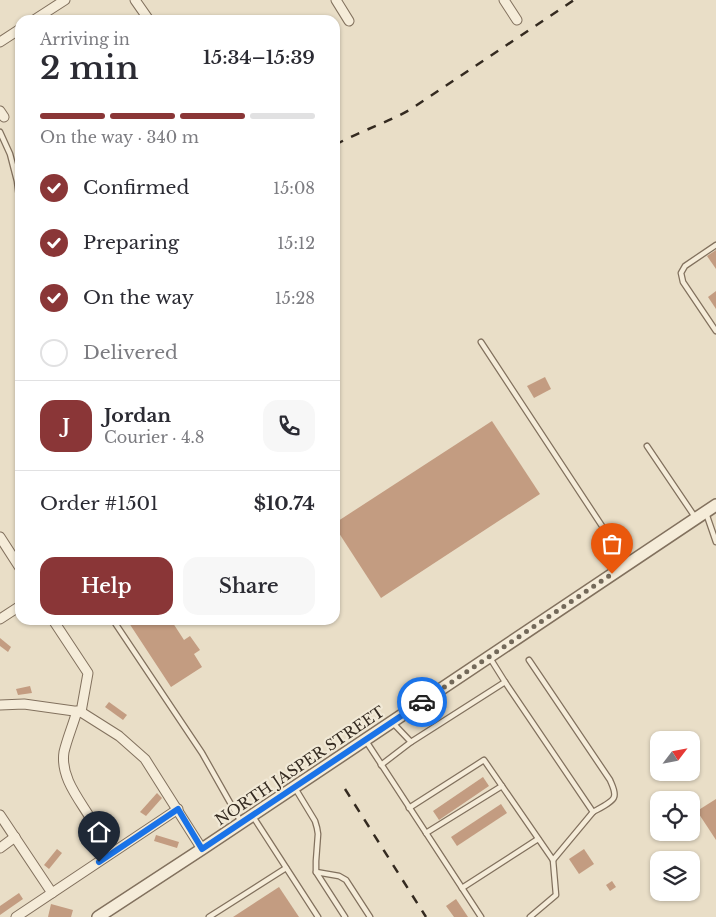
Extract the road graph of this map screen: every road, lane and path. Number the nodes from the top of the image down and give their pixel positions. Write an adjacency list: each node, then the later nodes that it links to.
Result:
1 (65, 0): 5 (street)
2 (135, 0): 6 (street)
3 (336, 0): 7 (street)
4 (504, 0): 8 (street)
5 (42, 15)
6 (146, 15)
7 (349, 20)
8 (517, 20)
9 (15, 32): 10 (street)
10 (0, 42)
11 (0, 132): 12 (lane)
12 (15, 173)
13 (716, 245): 14 (lane)
14 (716, 331)
15 (481, 342): 22 (lane)
16 (647, 446): 18 (lane)
17 (711, 508): 18 (street, NORTH JASPER STREET); 20 (lane)
18 (696, 518): 22 (street, NORTH JASPER STREET)
19 (0, 536): 21 (street)
20 (716, 542)
21 (15, 560)
22 (627, 564): 27 (street, NORTH JASPER STREET)
23 (15, 609): 24 (street)
24 (0, 619)
25 (57, 625): 31 (street)
26 (116, 625): 44 (lane)
27 (489, 657): 29 (lane); 32 (street, NORTH JASPER STREET)
28 (529, 660): 40 (lane)
29 (505, 682): 34 (lane); 40 (lane)
30 (0, 705): 31 (street)
31 (79, 712): 39 (street); 43 (street)
32 (392, 722): 33 (street, NORTH JASPER STREET); 34 (lane)
33 (365, 740): 35 (lane); 37 (street, NORTH JASPER STREET)
34 (411, 742): 35 (lane)
35 (381, 765): 38 (lane)
36 (502, 786): 38 (lane); 45 (lane); 47 (lane)
37 (294, 787): 42 (street, NORTH JASPER STREET); 52 (lane)
38 (409, 808): 45 (lane)
39 (178, 809): 49 (street); 54 (street)
40 (593, 812): 50 (lane)
41 (0, 815): 46 (street)
42 (252, 815): 44 (street, NORTH JASPER STREET); 51 (lane)
43 (91, 819)
44 (241, 823): 49 (street, NORTH JASPER STREET)
45 (426, 833): 53 (lane)
46 (15, 837): 48 (street); 54 (street)
47 (538, 839): 50 (lane); 53 (lane)
48 (0, 848)
49 (202, 849): 56 (street, NORTH JASPER STREET)
50 (554, 860): 62 (lane)
51 (286, 868): 57 (lane); 58 (lane)
52 (316, 872): 59 (lane); 60 (lane)
53 (462, 888): 61 (lane)
54 (52, 893): 55 (street)
55 (16, 917)
56 (98, 917)
57 (209, 917)
58 (318, 917)
59 (344, 917)
60 (370, 917)
61 (480, 917)
62 (530, 917)

